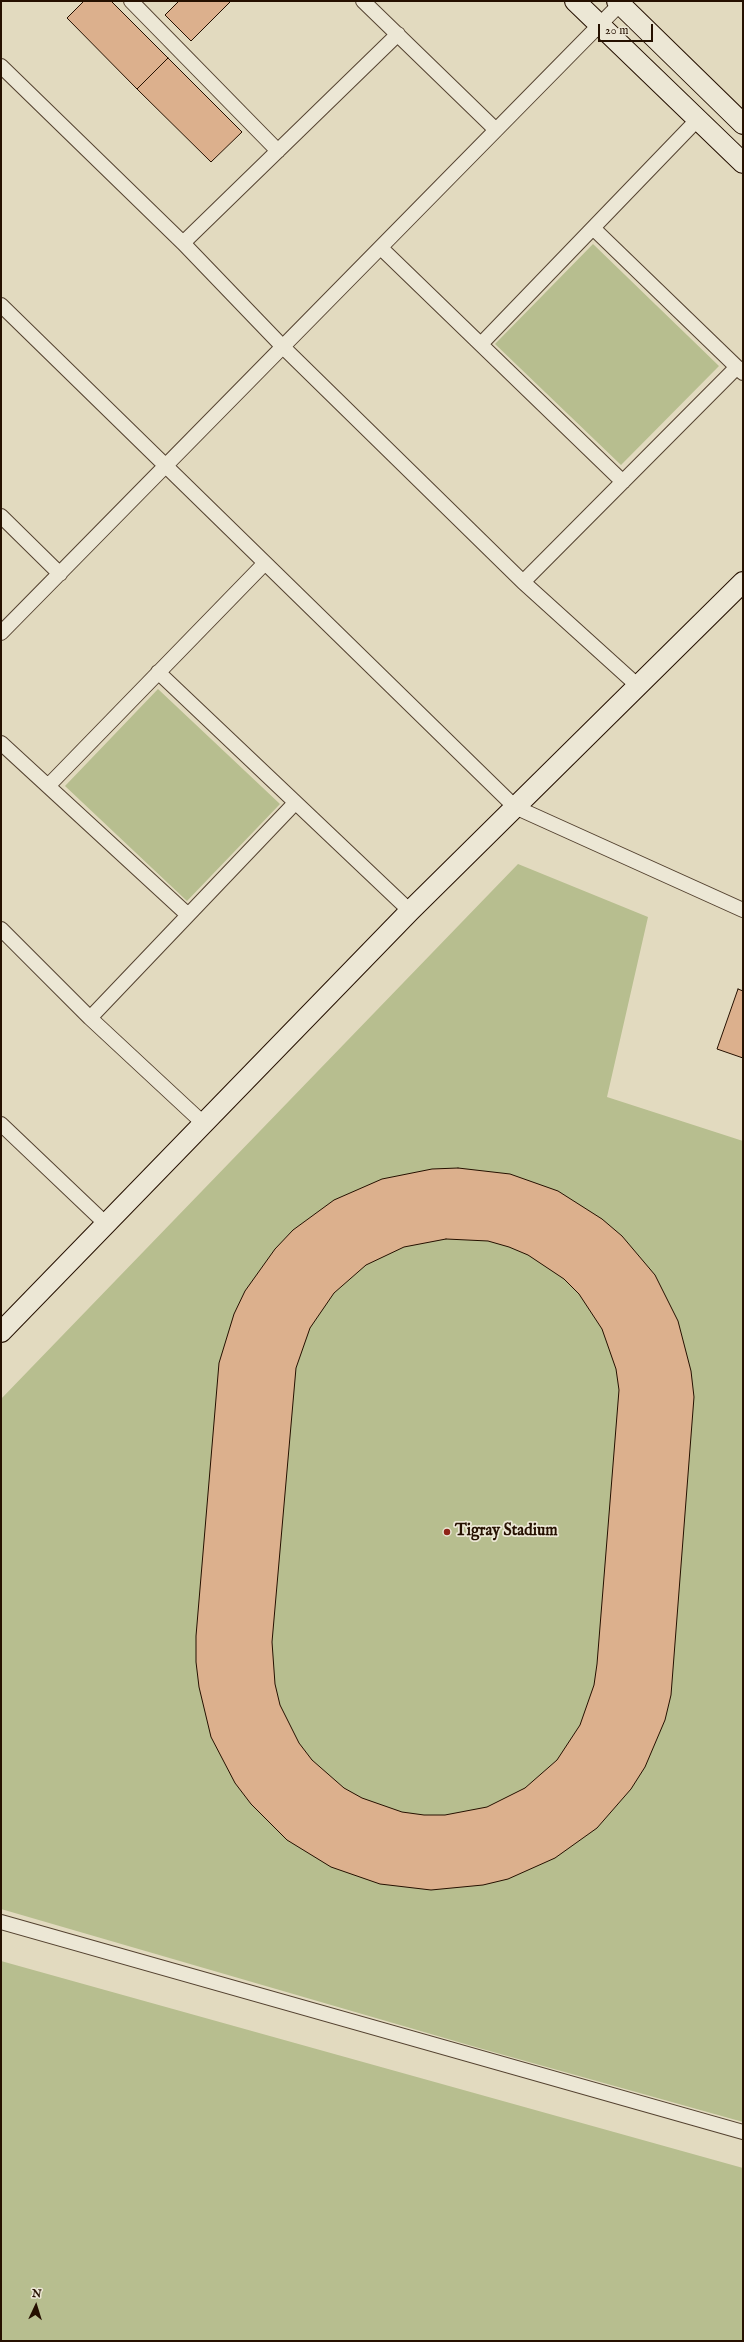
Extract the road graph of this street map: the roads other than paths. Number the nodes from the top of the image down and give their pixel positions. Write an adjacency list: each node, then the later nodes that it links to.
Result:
1 (363, 1): 6 (street)
2 (575, 1): 5 (street)
3 (620, 2): 5 (street); 9 (street)
4 (137, 3): 11 (street)
5 (600, 24): 8 (street); 10 (street)
6 (398, 34): 10 (street); 11 (street)
7 (1, 66): 14 (street)
8 (698, 120): 12 (street); 13 (street)
9 (743, 124)
10 (496, 130): 15 (street)
11 (278, 151): 14 (street)
12 (743, 163)
13 (593, 228): 17 (street); 19 (street)
14 (184, 243): 18 (street)
15 (381, 248): 17 (street); 18 (street)
16 (1, 305): 20 (street)
17 (481, 344): 21 (street)
18 (283, 347): 20 (street); 25 (street)
19 (740, 370): 21 (street)
20 (166, 467): 23 (street); 24 (street)
21 (623, 482): 25 (street)
22 (1, 516): 24 (street)
23 (265, 563): 28 (street); 33 (street)
24 (60, 574): 27 (street)
25 (523, 582): 29 (street)
26 (743, 582): 29 (street)
27 (1, 633)
28 (158, 672): 31 (street); 32 (street)
29 (638, 686): 33 (street)
30 (1, 742): 31 (street)
31 (48, 786): 36 (street)
32 (295, 803): 35 (street); 36 (street)
33 (515, 807): 34 (street); 35 (street)
34 (743, 910)
35 (410, 911): 39 (street)
36 (188, 915): 38 (street)
37 (1, 929): 38 (street)
38 (90, 1018): 39 (street)
39 (203, 1123): 41 (street)
40 (1, 1124): 41 (street)
41 (105, 1223): 42 (street)
42 (1, 1332)
43 (1, 1922): 44 (street)
44 (743, 2132)

